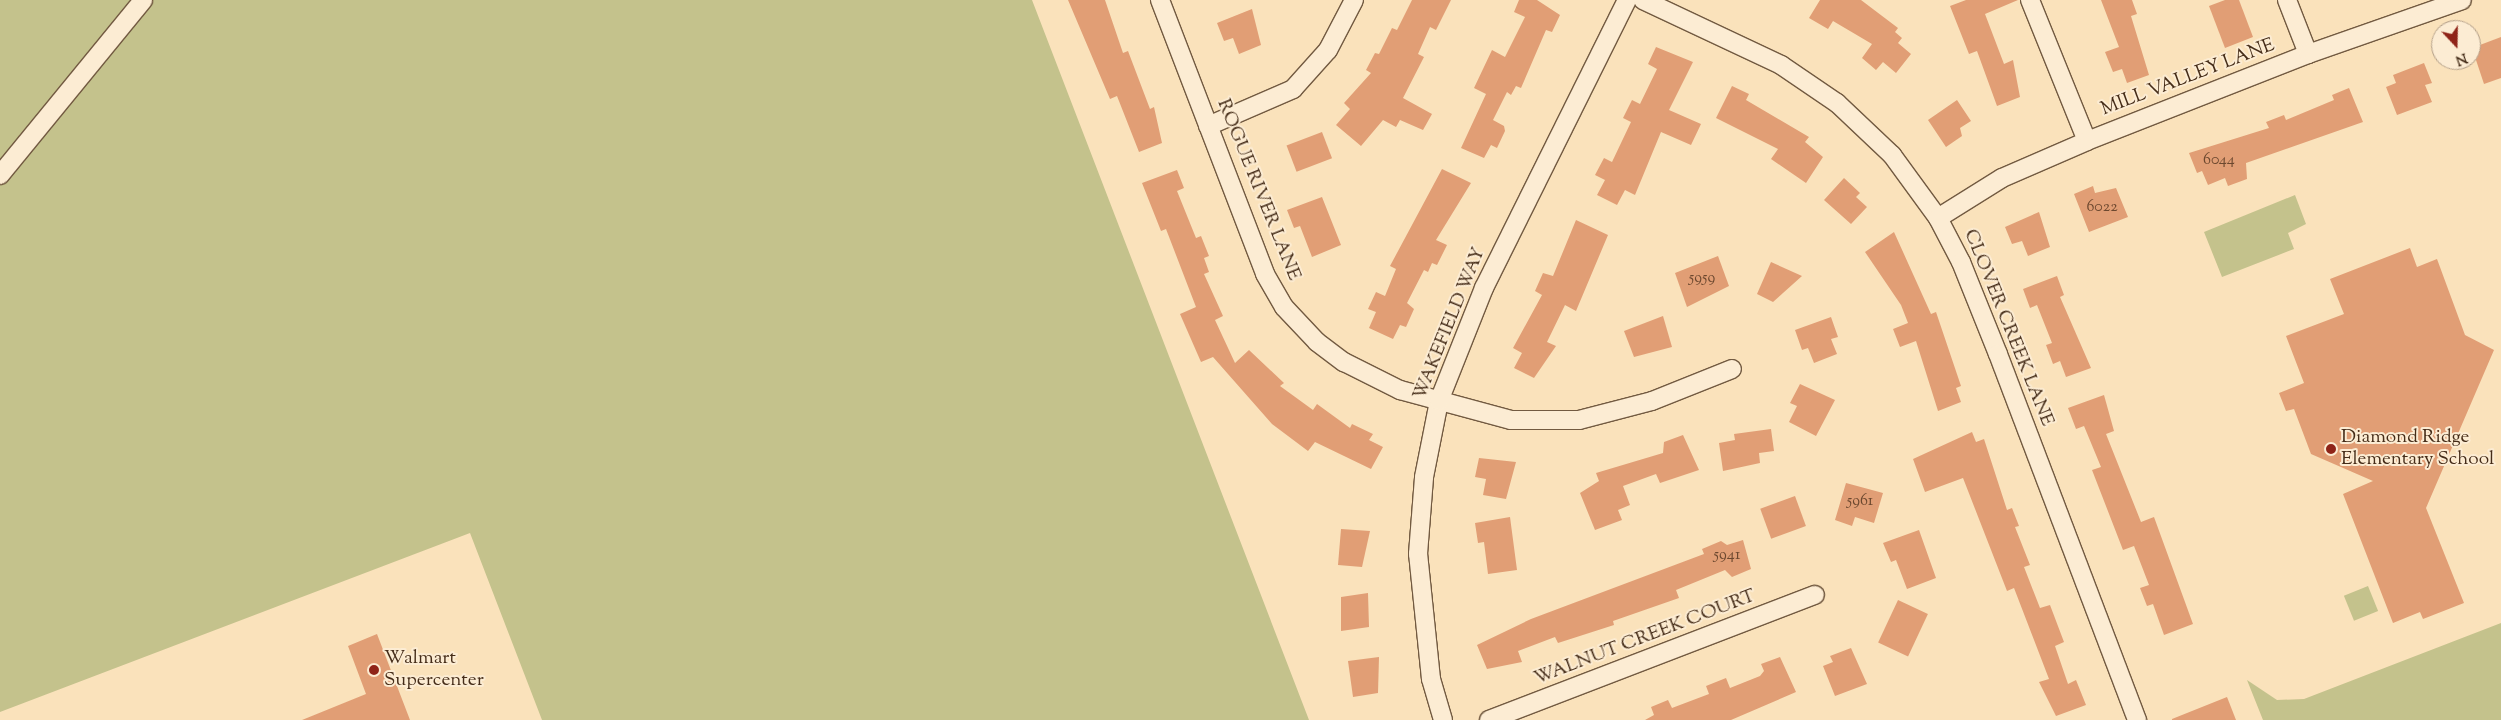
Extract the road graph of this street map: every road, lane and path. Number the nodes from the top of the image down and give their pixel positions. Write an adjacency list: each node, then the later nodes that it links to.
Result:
1 (143, 0): 12 (street)
2 (1160, 0): 10 (street, ROGUE RIVER LANE)
3 (1354, 0): 10 (street)
4 (1627, 0): 15 (street, WAKEFIELD WAY)
5 (1643, 0): 13 (street, CLOVER CREEK LANE)
6 (2030, 0): 11 (street)
7 (2287, 0): 9 (street)
8 (2462, 0): 9 (street, MILL VALLEY LANE)
9 (2308, 54): 11 (street, MILL VALLEY LANE)
10 (1208, 126): 15 (street, ROGUE RIVER LANE)
11 (2087, 140): 13 (street, MILL VALLEY LANE)
12 (0, 176)
13 (1938, 218): 19 (street, CLOVER CREEK LANE)
14 (1732, 369): 15 (street, ROGUE RIVER LANE)
15 (1439, 401): 17 (street, WAKEFIELD WAY)
16 (1815, 595): 18 (street, WALNUT CREEK COURT)
17 (1443, 720)
18 (1489, 720)
19 (2137, 720)

